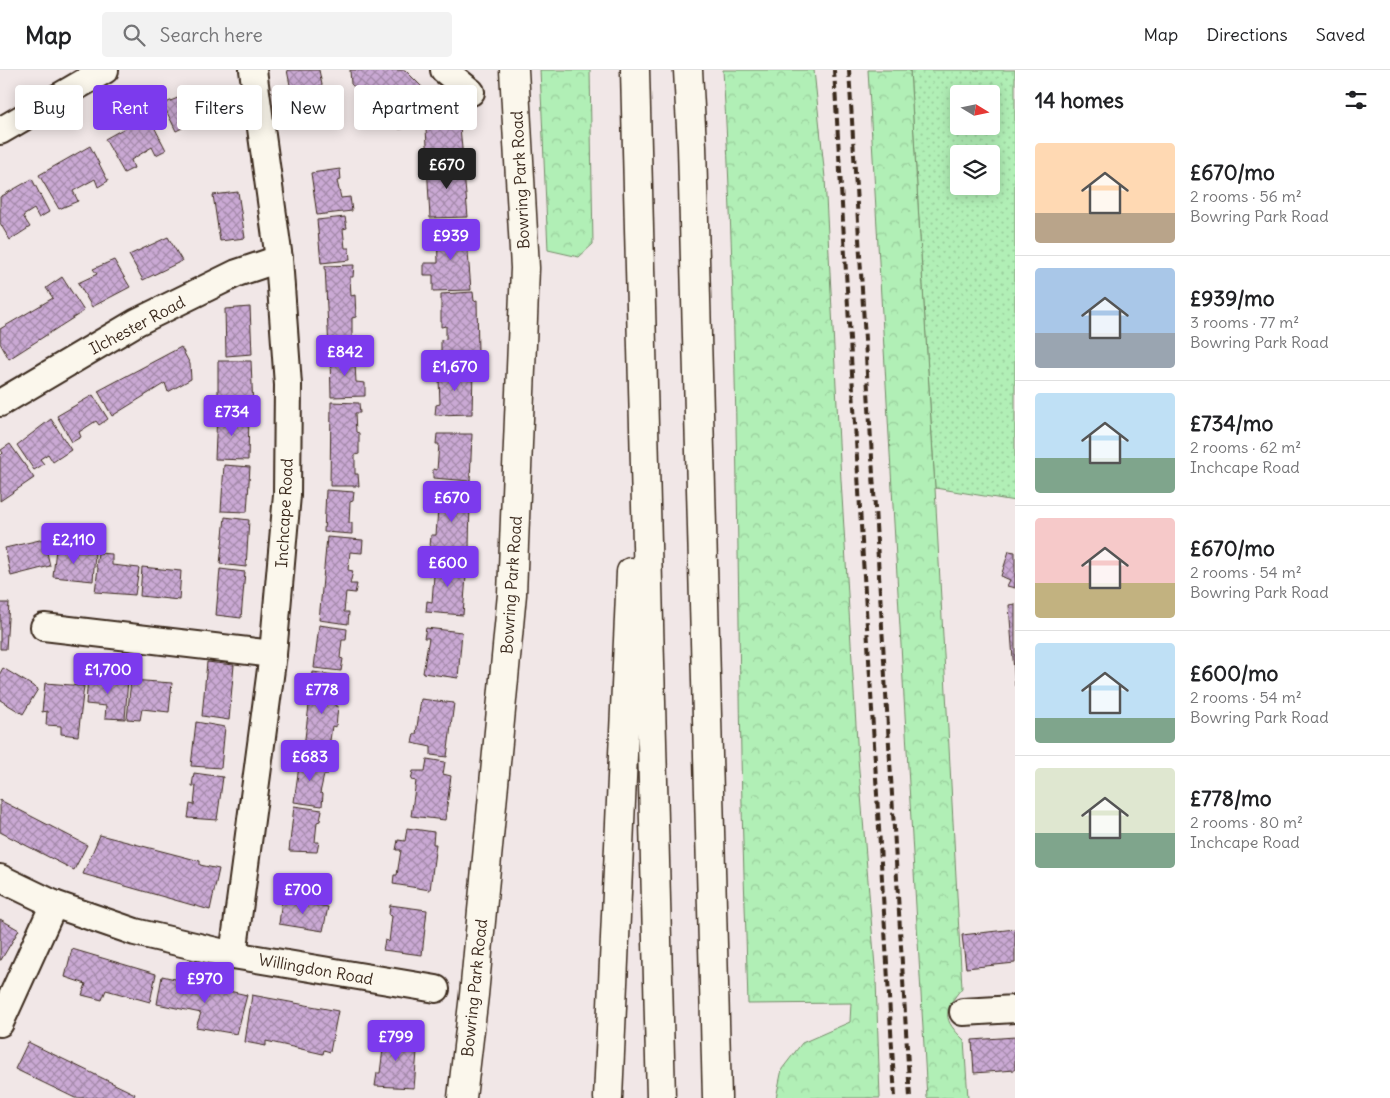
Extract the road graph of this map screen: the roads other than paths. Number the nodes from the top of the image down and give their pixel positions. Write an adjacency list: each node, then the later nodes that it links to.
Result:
1 (105, 70): 8 (street)
2 (253, 70): 9 (street, Inchcape Road)
3 (444, 70): 7 (street)
4 (514, 70): 21 (main road, Bowring Park Road)
5 (635, 70): 10 (main road)
6 (688, 70): 24 (main road)
7 (462, 85)
8 (0, 131)
9 (279, 259): 11 (street, Ilchester Road); 13 (street, Inchcape Road)
10 (641, 320): 22 (main road); 23 (main road)
11 (0, 403)
12 (44, 627): 13 (street)
13 (273, 654): 16 (street, Inchcape Road)
14 (0, 878): 15 (street, Willingdon Road)
15 (54, 904): 16 (street, Willingdon Road); 20 (street)
16 (233, 954): 17 (street, Willingdon Road)
17 (436, 989)
18 (1015, 1009): 19 (street)
19 (963, 1012)
20 (0, 1022)
21 (462, 1098)
22 (608, 1098)
23 (661, 1098)
24 (717, 1098)

